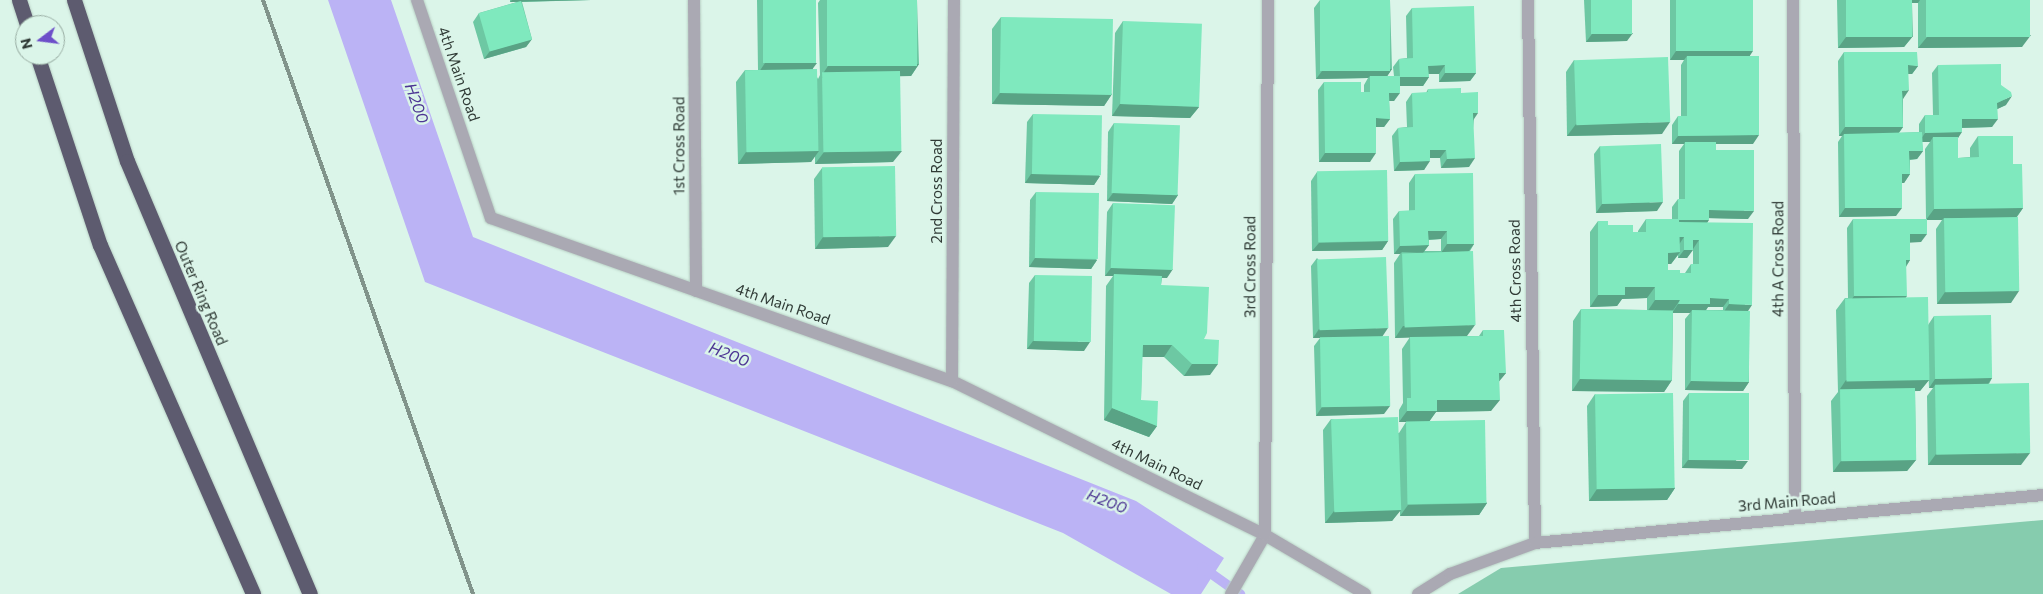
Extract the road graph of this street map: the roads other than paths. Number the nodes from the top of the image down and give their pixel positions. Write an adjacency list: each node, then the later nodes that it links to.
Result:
1 (19, 0): 9 (highway)
2 (74, 0): 18 (highway, Outer Ring Road)
3 (417, 0): 11 (street, 4th Main Road)
4 (694, 0): 11 (street, 1st Cross Road)
5 (954, 0): 12 (street, 2nd Cross Road)
6 (1268, 0): 15 (street, 3rd Cross Road)
7 (1528, 0): 16 (street, 4th Cross Road)
8 (1793, 0): 14 (street, 4th A Cross Road)
9 (24, 15)
10 (40, 65): 17 (highway)
11 (696, 291): 12 (street, 4th Main Road)
12 (952, 381): 15 (street, 4th Main Road)
13 (2043, 495): 14 (street, 3rd Main Road)
14 (1795, 517): 16 (street, 3rd Main Road)
15 (1265, 535): 19 (street); 20 (street, 4th Main Road)
16 (1535, 542): 21 (street, 3rd Main Road)
17 (253, 594)
18 (310, 594)
19 (1231, 594)
20 (1365, 594)
21 (1418, 594)

